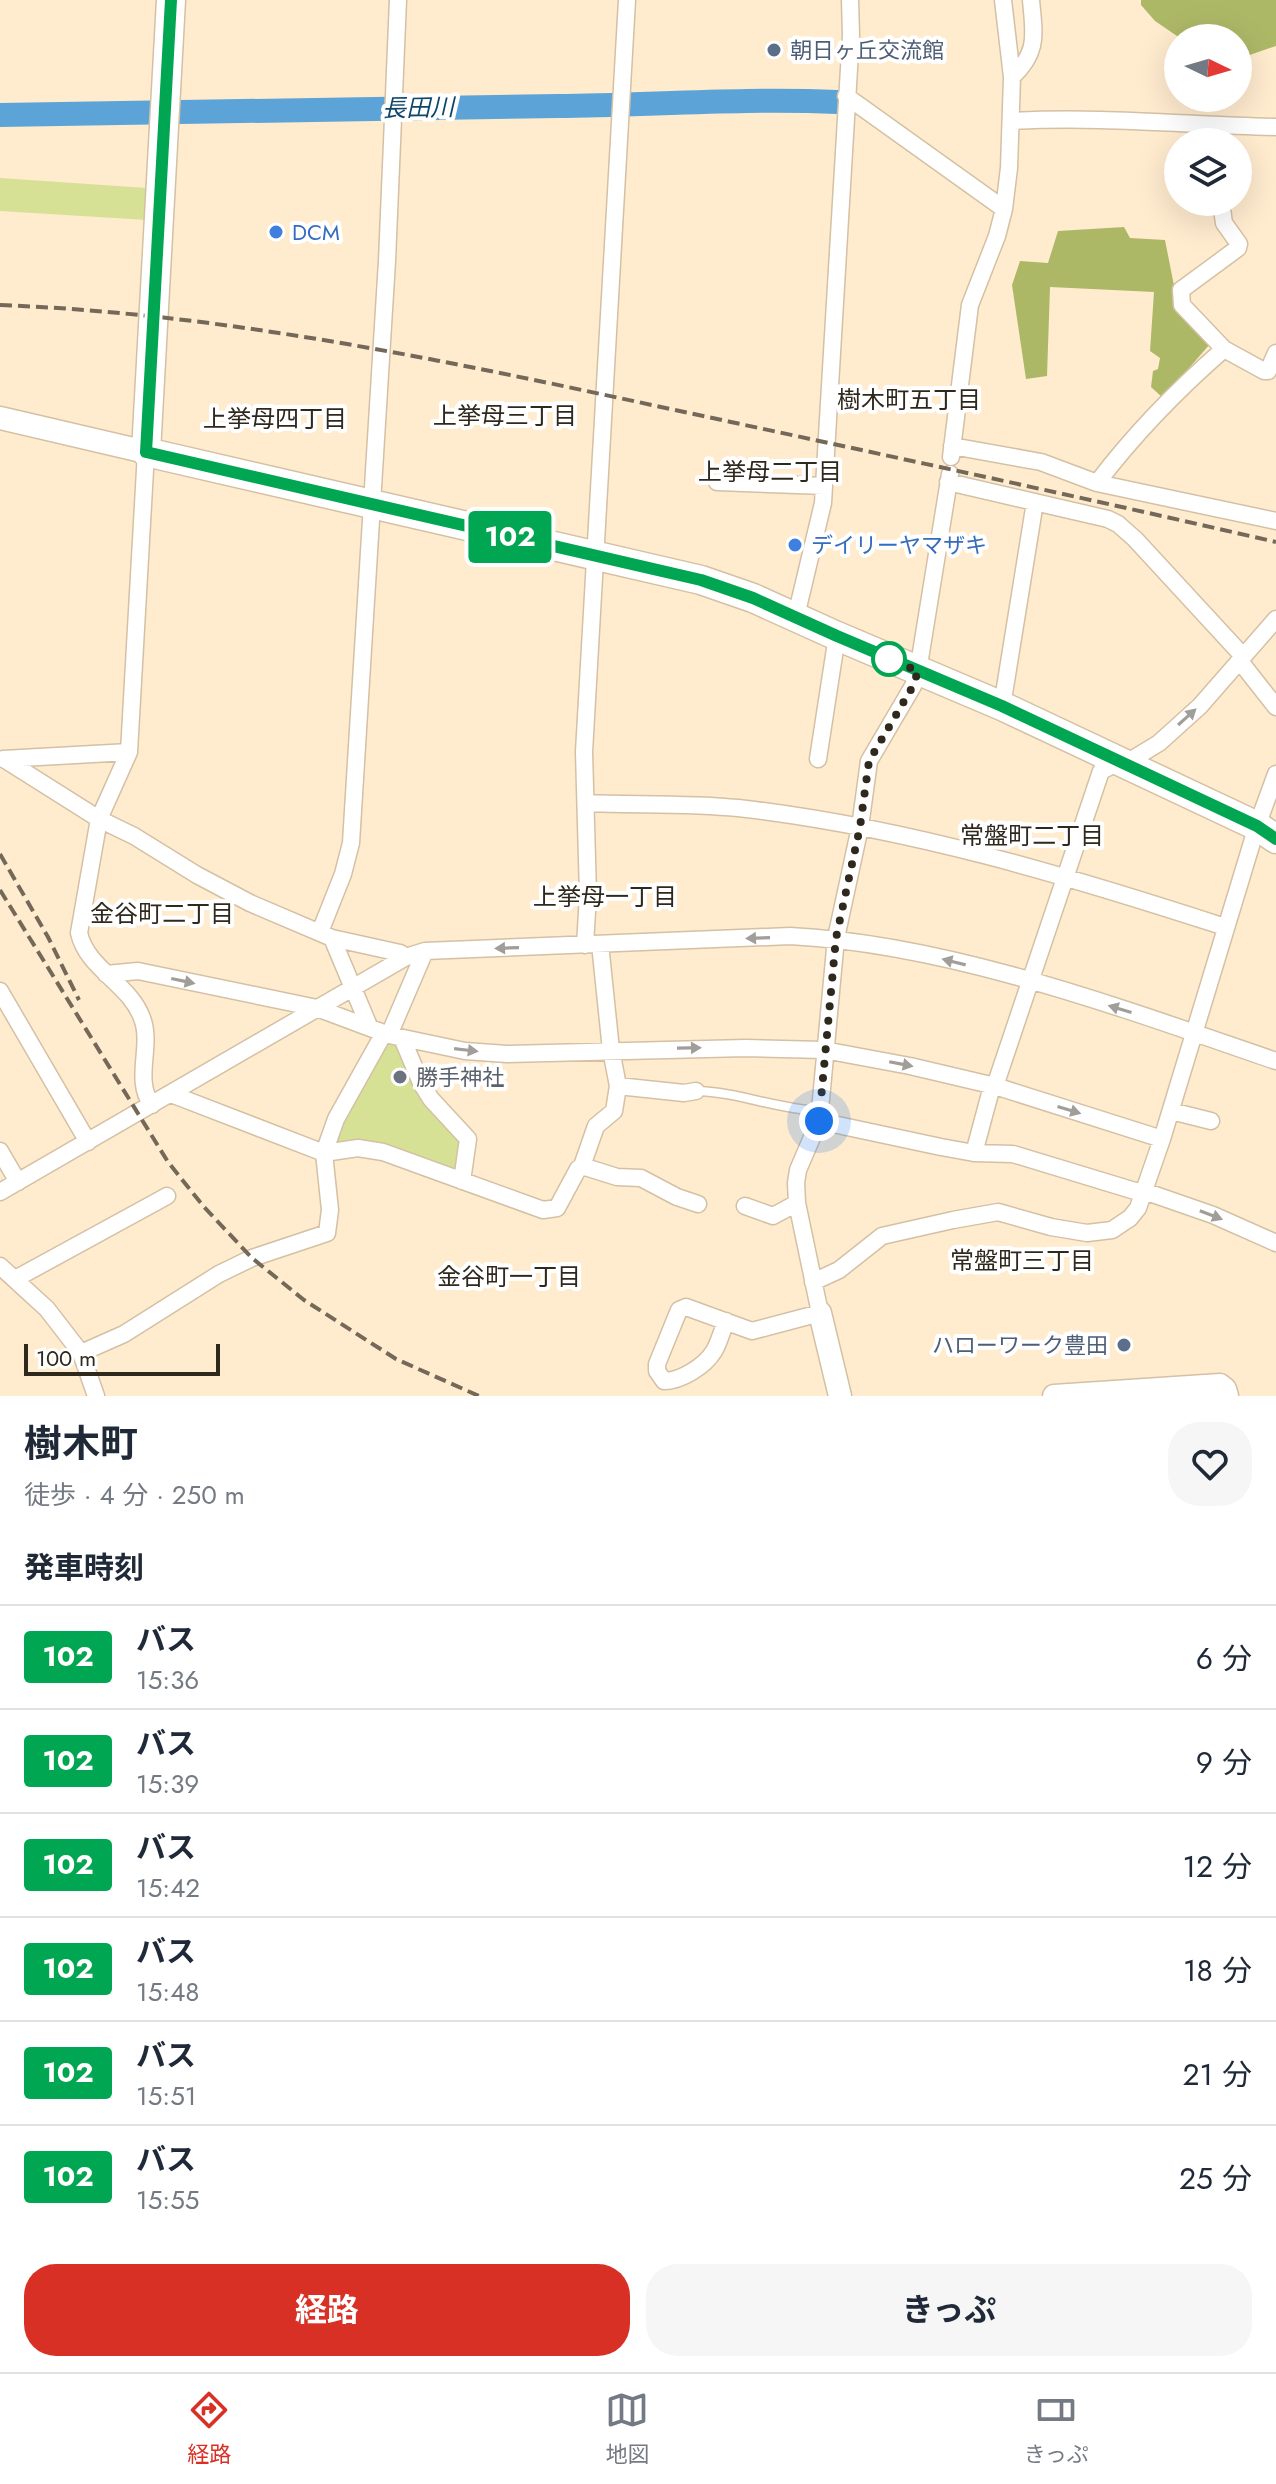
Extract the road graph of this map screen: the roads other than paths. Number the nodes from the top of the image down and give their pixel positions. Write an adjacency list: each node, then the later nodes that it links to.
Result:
1 (171, 0): 18 (highway)
2 (398, 0): 24 (street)
3 (627, 0): 26 (street)
4 (850, 0): 8 (street)
5 (1003, 0): 7 (street)
6 (1031, 0): 7 (street)
7 (1012, 77): 9 (street)
8 (846, 96): 13 (street); 22 (street)
9 (1011, 121): 11 (street); 13 (street)
10 (1276, 127): 12 (street)
11 (1197, 128)
12 (1252, 130)
13 (1004, 209): 19 (street)
14 (1223, 216): 15 (street)
15 (1224, 349): 16 (street); 21 (street)
16 (1276, 353)
17 (0, 418): 18 (street)
18 (146, 452): 24 (highway); 35 (street)
19 (951, 465): 21 (street); 23 (street); 31 (street)
20 (717, 482): 22 (street)
21 (1097, 483): 25 (street)
22 (824, 486): 27 (street)
23 (1035, 502): 30 (street); 33 (street)
24 (372, 506): 26 (highway); 46 (street)
25 (1276, 521)
26 (593, 556): 27 (highway); 40 (street)
27 (796, 616): 29 (highway)
28 (1276, 619): 30 (street)
29 (837, 636): 31 (highway); 37 (street)
30 (1240, 658): 32 (street); 38 (street, one-way to 30)
31 (918, 671): 33 (highway); 42 (street)
32 (1270, 687): 34 (street)
33 (1002, 706): 38 (highway)
34 (1276, 707)
35 (129, 752): 36 (street); 41 (street)
36 (2, 759): 41 (street)
37 (818, 759)
38 (1126, 763): 43 (highway); 44 (street)
39 (1276, 774): 43 (street)
40 (586, 803): 42 (street); 48 (street)
41 (99, 819): 46 (street); 51 (street)
42 (860, 827): 44 (street); 47 (street)
43 (1266, 832): 45 (street)
44 (1068, 876): 45 (street); 52 (street)
45 (1225, 927): 57 (street)
46 (326, 935): 50 (street); 53 (street)
47 (836, 938): 48 (street, one-way to 48); 52 (street, one-way to 47); 59 (street)
48 (592, 945): 49 (street, one-way to 49); 58 (street)
49 (425, 951): 50 (street); 56 (street)
50 (406, 957): 53 (street)
51 (106, 974): 55 (street, one-way to 55); 65 (street)
52 (1030, 981): 57 (street, one-way to 52); 62 (street)
53 (353, 987): 55 (street); 56 (street)
54 (0, 991): 70 (street)
55 (317, 1008): 56 (street); 64 (street)
56 (386, 1033): 58 (street, one-way to 58); 72 (street); 75 (street)
57 (1194, 1033): 60 (street); 66 (street)
58 (611, 1050): 59 (street, one-way to 59); 61 (street)
59 (824, 1050): 62 (street, one-way to 62); 67 (street)
60 (1276, 1061)
61 (618, 1086): 63 (street); 74 (street)
62 (993, 1086): 69 (street, one-way to 69); 73 (street)
63 (696, 1091): 67 (lane)
64 (171, 1094): 65 (street); 72 (street)
65 (152, 1105): 70 (street)
66 (1171, 1111): 68 (street); 69 (street)
67 (819, 1116): 73 (street); 80 (street)
68 (1211, 1121)
69 (1162, 1139): 77 (street)
70 (88, 1142): 76 (street)
71 (0, 1151): 76 (street)
72 (324, 1153): 75 (street); 89 (street)
73 (974, 1153): 77 (street)
74 (582, 1166): 75 (street); 81 (street)
75 (462, 1181)
76 (18, 1182): 78 (street)
77 (1144, 1191): 83 (street, one-way to 83); 86 (street)
78 (0, 1192)
79 (167, 1196): 85 (street)
80 (797, 1203): 82 (street); 86 (street)
81 (698, 1204)
82 (745, 1206)
83 (1276, 1243)
84 (0, 1266): 85 (street)
85 (15, 1279): 89 (street)
86 (813, 1282): 87 (street)
87 (820, 1313): 88 (street); 91 (street)
88 (726, 1321): 88 (street)
89 (81, 1353): 90 (street)
90 (95, 1396)
91 (840, 1396)
92 (1054, 1396): 93 (street)
93 (1227, 1396)

